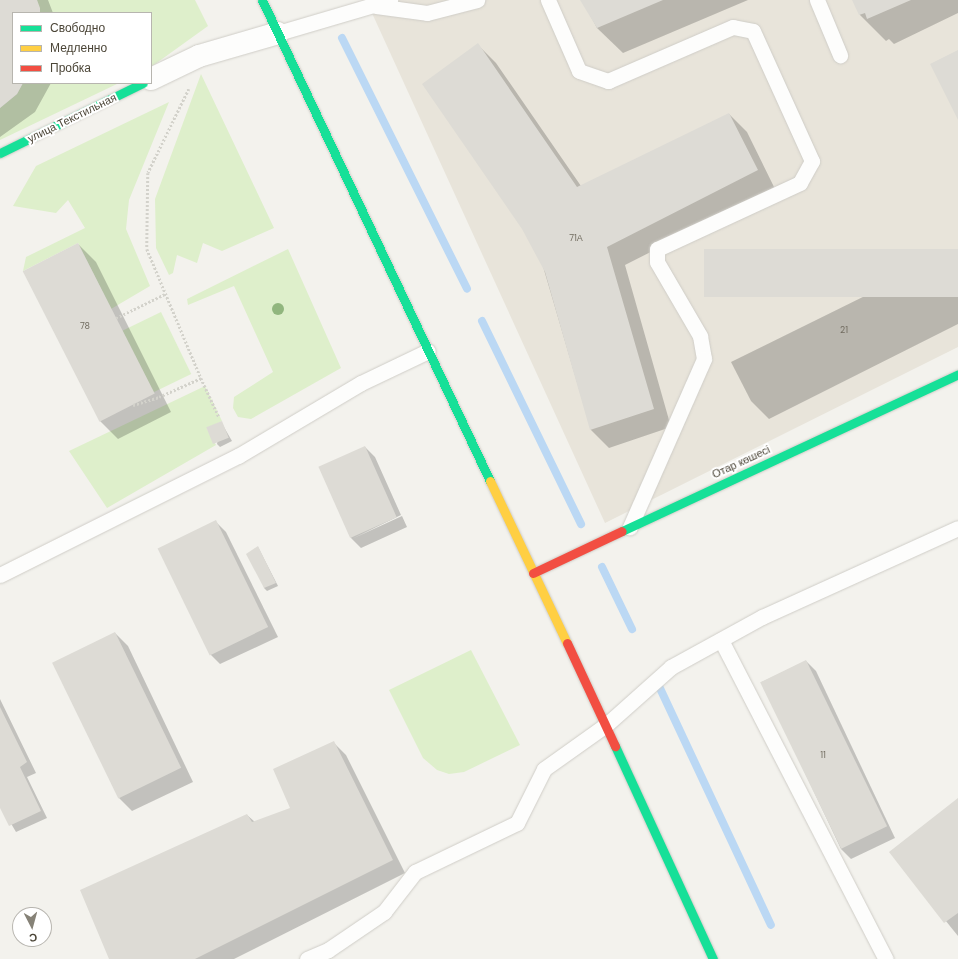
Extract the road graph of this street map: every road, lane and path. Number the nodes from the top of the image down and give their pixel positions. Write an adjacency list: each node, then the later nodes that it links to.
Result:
1 (262, 0): 6 (main road)
2 (478, 0): 5 (lane)
3 (548, 0): 19 (lane)
4 (817, 0): 7 (lane)
5 (383, 3): 6 (lane)
6 (278, 33): 8 (street); 14 (main road)
7 (840, 55)
8 (199, 56): 9 (street); 12 (path)
9 (152, 79)
10 (141, 84): 11 (main road, улица Текстильная)
11 (0, 153)
12 (165, 294): 13 (path); 16 (path)
13 (116, 318)
14 (428, 351): 21 (main road); 22 (lane)
15 (958, 374): 19 (main road, Отар көшесі)
16 (201, 378): 17 (path); 18 (path)
17 (133, 405)
18 (220, 417)
19 (630, 528): 21 (main road, Отар көшесі)
20 (958, 528): 23 (lane)
21 (533, 573): 24 (main road)
22 (0, 575)
23 (721, 640): 24 (lane); 27 (lane)
24 (606, 725): 25 (lane); 26 (main road)
25 (307, 959)
26 (713, 959)
27 (886, 959)

